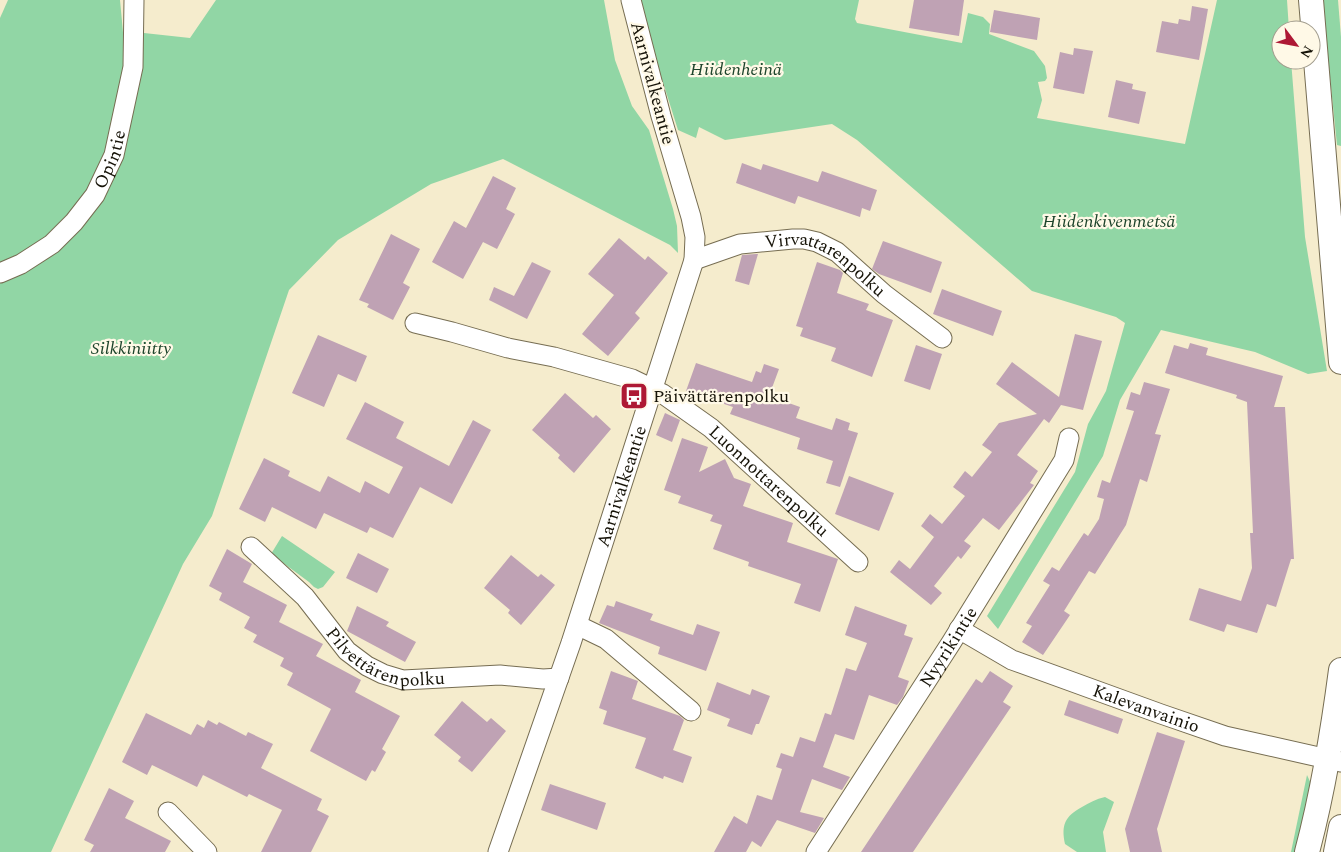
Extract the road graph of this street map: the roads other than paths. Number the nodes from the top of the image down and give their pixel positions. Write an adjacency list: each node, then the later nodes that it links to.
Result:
1 (134, 0): 5 (street, Opintie)
2 (631, 0): 4 (street, Aarnivalkeantie)
3 (1311, 0): 8 (main road)
4 (694, 260): 7 (street, Virvattarenpolku); 9 (street, Aarnivalkeantie)
5 (0, 273)
6 (415, 323): 9 (street)
7 (942, 338)
8 (1341, 362)
9 (653, 389): 12 (street, Luonnottarenpolku); 13 (street, Aarnivalkeantie)
10 (1069, 438): 14 (street, Nyyrikintie)
11 (251, 547): 16 (street, Pilvettärenpolku)
12 (858, 562)
13 (577, 625): 16 (street, Aarnivalkeantie); 17 (street)
14 (959, 629): 18 (street, Kalevanvainio); 23 (street, Nyyrikintie)
15 (1341, 670): 18 (main road)
16 (559, 678): 22 (street, Aarnivalkeantie)
17 (690, 711)
18 (1334, 761): 24 (main road)
19 (168, 812): 21 (street)
20 (1341, 826): 25 (main road)
21 (207, 852)
22 (498, 852)
23 (816, 852)
24 (1307, 852)
25 (1336, 852)

